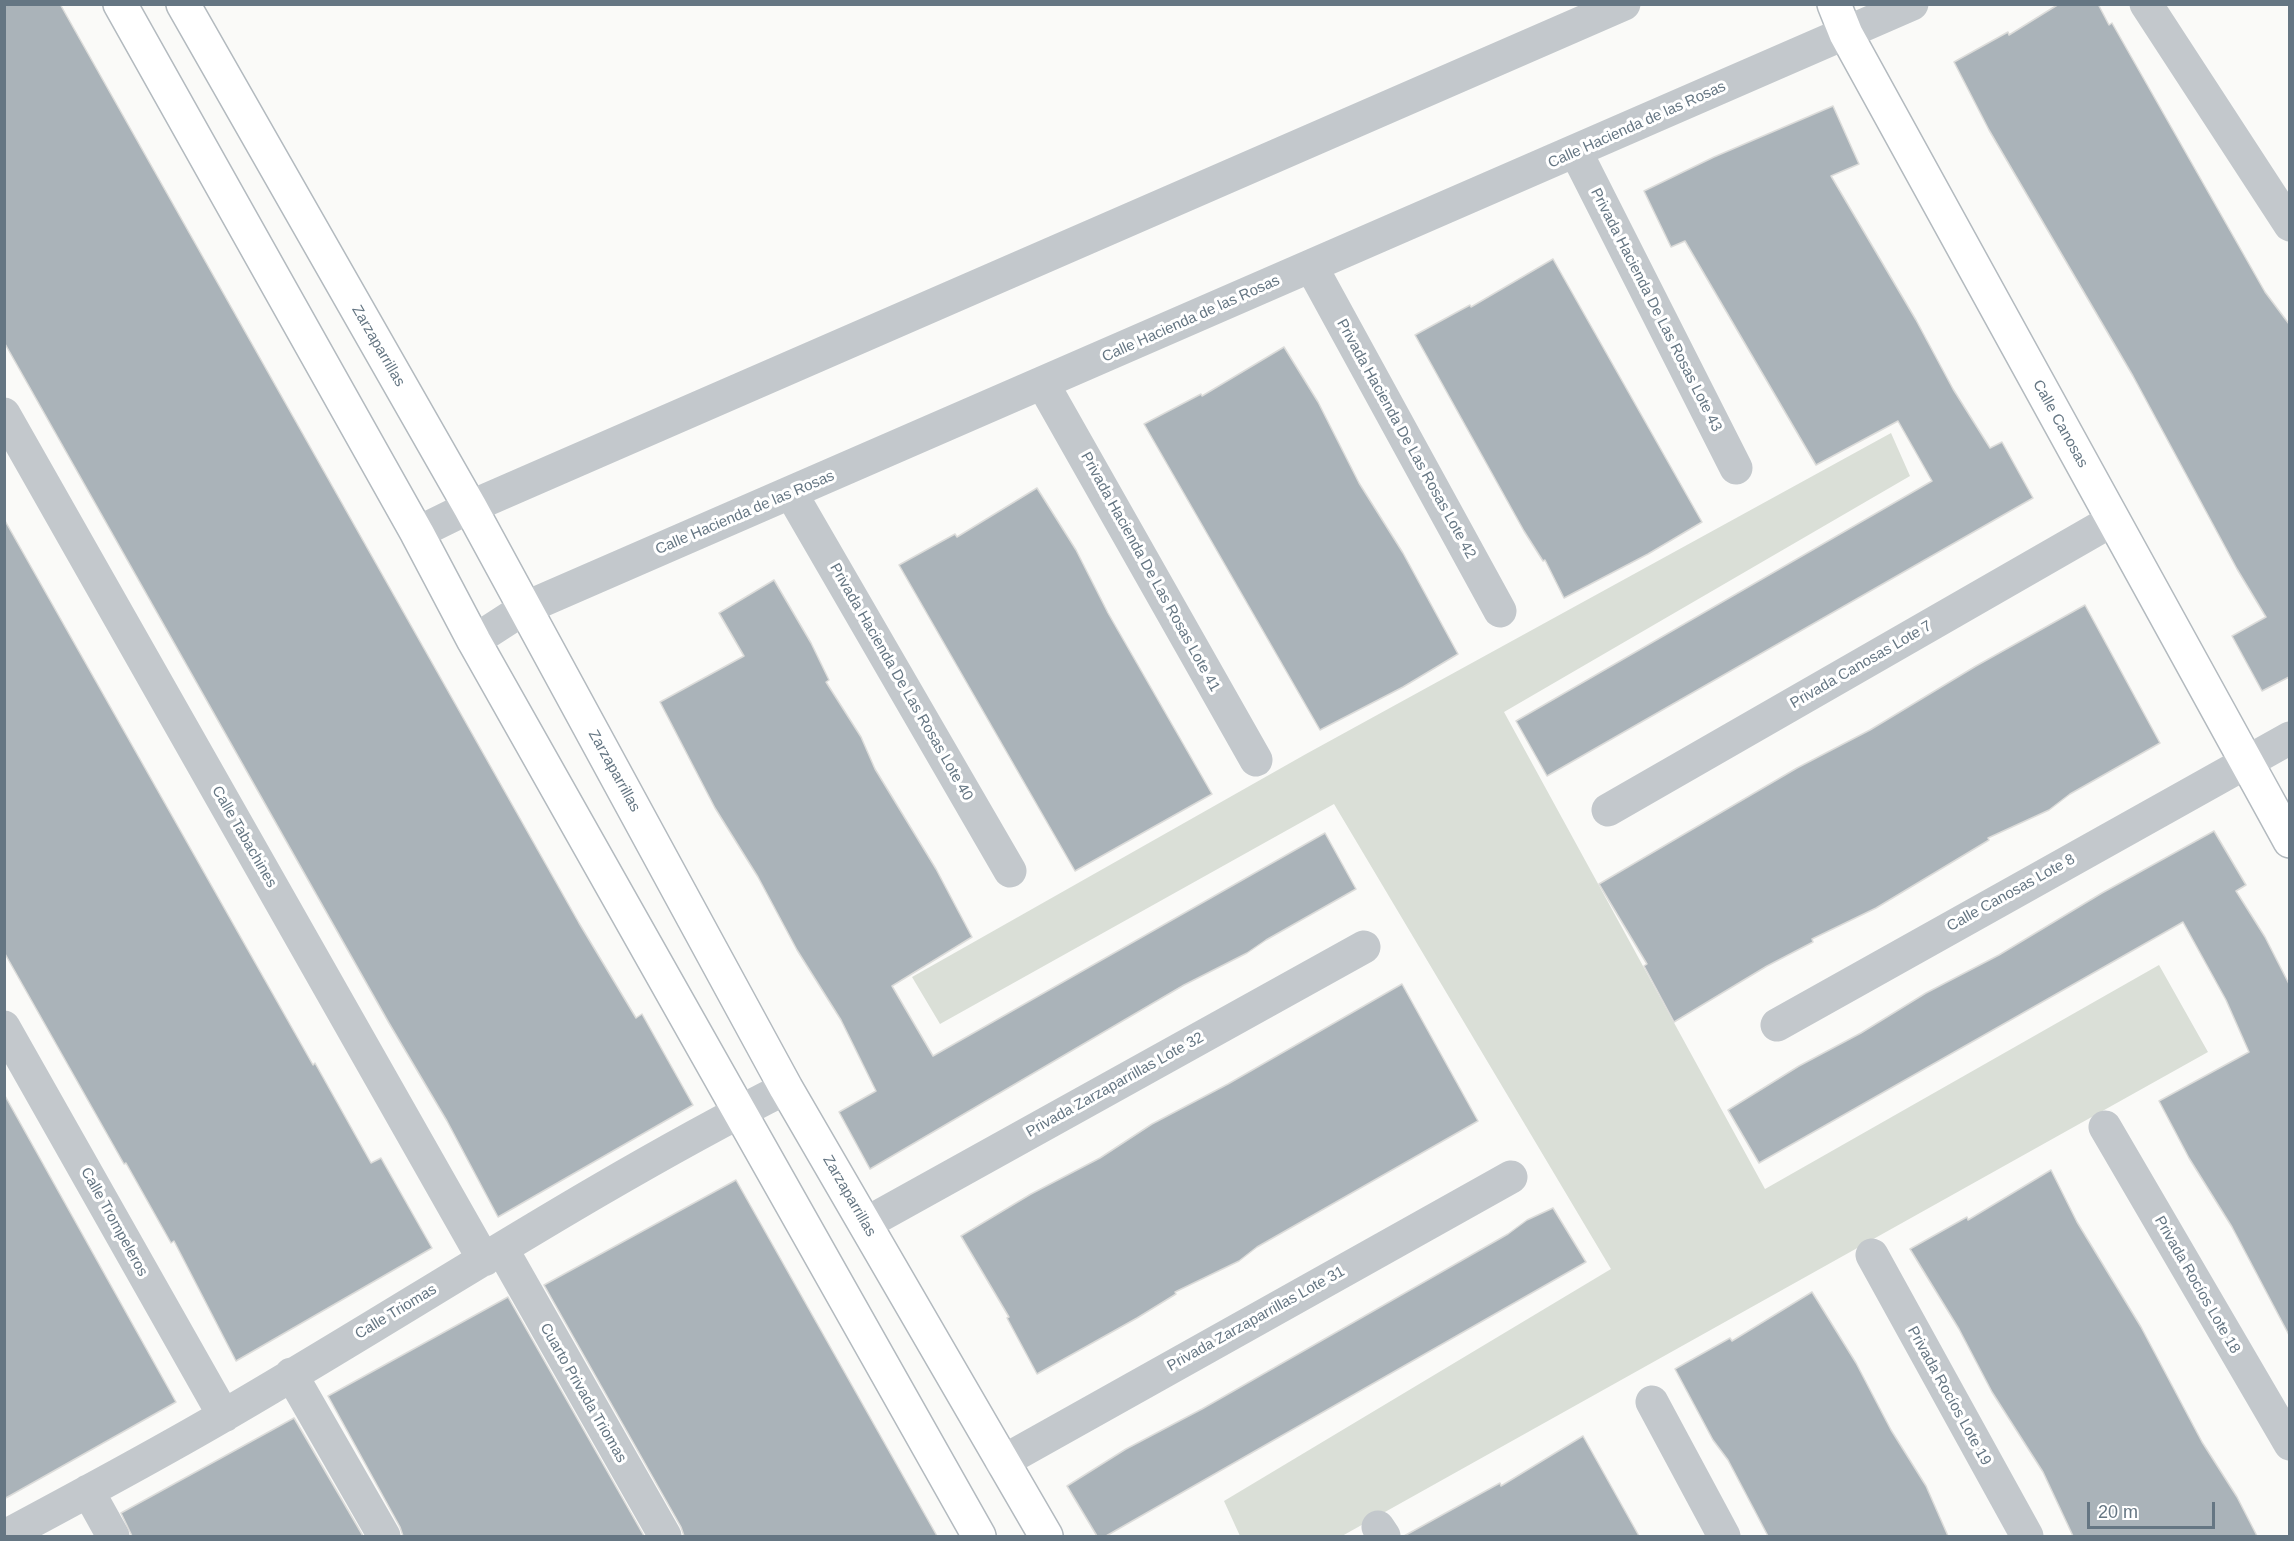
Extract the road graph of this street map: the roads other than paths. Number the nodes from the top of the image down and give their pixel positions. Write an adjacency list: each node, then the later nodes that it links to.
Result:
1 (120, 4): 16 (street)
2 (183, 4): 14 (street, Zarzaparrillas)
3 (1624, 4): 14 (street)
4 (1912, 4): 6 (street, Calle Hacienda de las Rosas)
5 (2146, 4): 8 (street)
6 (1840, 19): 7 (street, Calle Hacienda de las Rosas); 15 (street, Calle Canosas)
7 (1576, 152): 9 (street, Calle Hacienda de las Rosas); 12 (street, Privada Hacienda De Las Rosas Lote 43)
8 (2289, 225)
9 (1311, 266): 10 (street, Calle Hacienda de las Rosas); 18 (street, Privada Hacienda De Las Rosas Lote 42)
10 (1043, 384): 13 (street, Calle Hacienda de las Rosas); 21 (street, Privada Hacienda De Las Rosas Lote 41)
11 (4, 414): 34 (street, Calle Tabachines)
12 (1736, 468)
13 (791, 493): 17 (street, Calle Hacienda de las Rosas); 25 (street, Privada Hacienda De Las Rosas Lote 40)
14 (470, 507): 16 (street); 17 (street, Zarzaparrillas)
15 (2113, 520): 22 (street, Calle Canosas); 23 (street, Privada Canosas Lote 7)
16 (417, 533): 19 (street)
17 (525, 608): 19 (street, Calle Hacienda de las Rosas); 29 (street, Zarzaparrillas)
18 (1500, 611)
19 (474, 641): 30 (street)
20 (2289, 738): 22 (street, Calle Canosas Lote 8)
21 (1256, 760)
22 (2246, 762): 24 (street, Calle Canosas); 27 (street, Calle Canosas Lote 8)
23 (1608, 810)
24 (2289, 841)
25 (1010, 871)
26 (1364, 946): 33 (street, Privada Zarzaparrillas Lote 32)
27 (1777, 1025)
28 (4, 1028): 38 (street, Calle Trompeleros)
29 (786, 1088): 30 (street, Calle Triomas); 33 (street, Zarzaparrillas)
30 (740, 1111): 34 (street, Calle Triomas); 46 (street)
31 (2105, 1127): 39 (street, Privada Rocíos Lote 18)
32 (1510, 1176): 40 (street, Privada Zarzaparrillas Lote 31)
33 (866, 1224): 40 (street, Zarzaparrillas)
34 (493, 1254): 36 (street, Calle Triomas); 45 (street, Cuarto Privada Triomas)
35 (1872, 1255): 49 (street, Privada Rocíos Lote 19)
36 (291, 1374): 38 (street, Calle Triomas); 44 (street)
37 (1652, 1402): 48 (street)
38 (224, 1416): 41 (street, Calle Triomas)
39 (2289, 1444)
40 (1002, 1462): 47 (street, Zarzaparrillas)
41 (88, 1491): 42 (street, Calle Triomas); 43 (street)
42 (5, 1536)
43 (113, 1536)
44 (384, 1536)
45 (665, 1536)
46 (980, 1536)
47 (1046, 1536)
48 (1724, 1536)
49 (2027, 1536)

